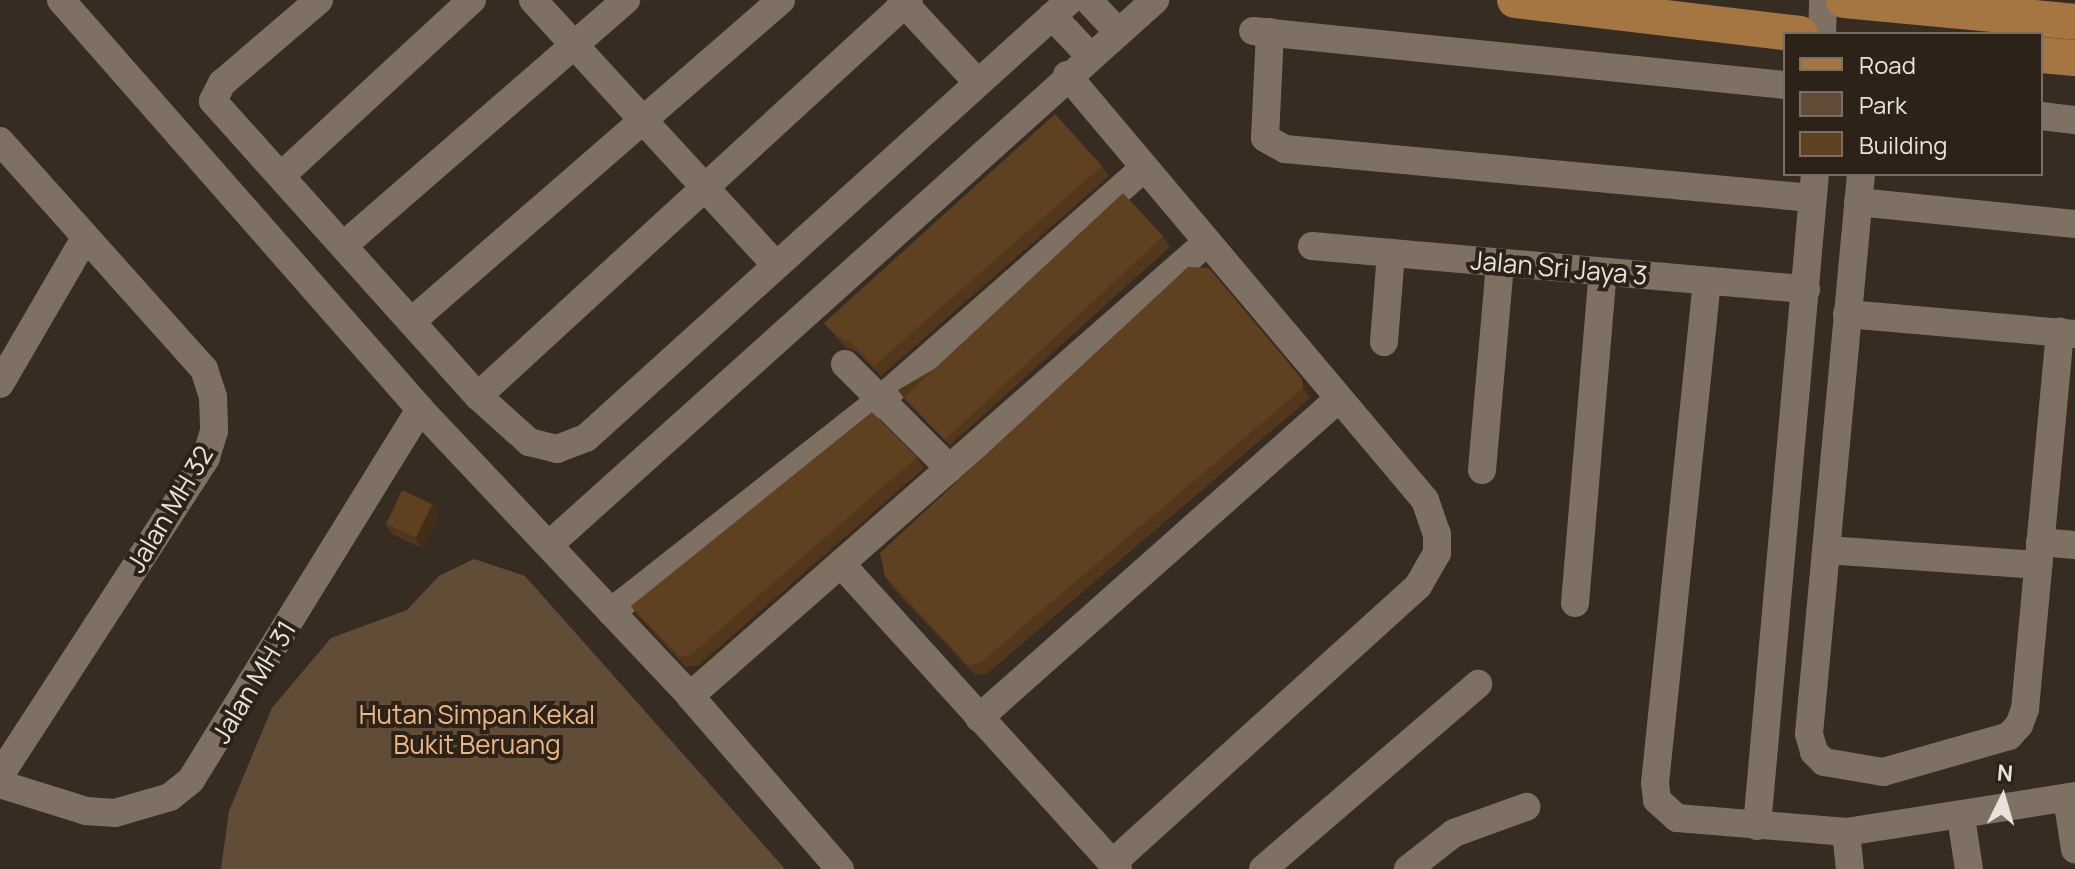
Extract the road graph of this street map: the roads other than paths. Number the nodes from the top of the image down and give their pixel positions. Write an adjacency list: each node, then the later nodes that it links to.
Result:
1 (61, 0): 55 (street)
2 (319, 0): 30 (street)
3 (472, 0): 30 (street)
4 (533, 0): 18 (street)
5 (626, 0): 18 (street)
6 (781, 0): 27 (street)
7 (1088, 0): 15 (street)
8 (1155, 0): 15 (street)
9 (1515, 0): 16 (main road)
10 (1823, 0): 17 (street)
11 (1844, 0): 14 (main road)
12 (905, 1): 23 (street); 33 (street)
13 (1061, 8): 20 (street); 23 (street)
14 (2075, 22)
15 (1118, 32): 20 (street)
16 (1783, 32)
17 (1822, 32)
18 (576, 46): 27 (street); 38 (street)
19 (2043, 55): 21 (main road)
20 (1090, 56): 22 (street)
21 (2075, 58)
22 (1067, 75): 29 (street); 58 (street)
23 (978, 83): 42 (street)
24 (1783, 85): 32 (street)
25 (2043, 116): 26 (street)
26 (2075, 120)
27 (646, 122): 33 (street); 47 (street)
28 (0, 141): 36 (street, Jalan MH 32)
29 (1144, 168): 37 (street); 53 (street)
30 (281, 176): 38 (street)
31 (1861, 176): 34 (street)
32 (1814, 186): 45 (street)
33 (707, 188): 42 (street); 52 (street)
34 (1858, 202): 35 (street); 46 (street)
35 (2075, 224)
36 (85, 238): 51 (street); 68 (street, Jalan MH 32)
37 (1206, 243): 54 (street); 56 (street)
38 (344, 245): 47 (street)
39 (1312, 246): 40 (street, Jalan Sri Jaya 3)
40 (1391, 253): 41 (street, Jalan Sri Jaya 3); 49 (street)
41 (1500, 263): 43 (street, Jalan Sri Jaya 3); 57 (street)
42 (776, 265): 52 (street)
43 (1603, 272): 44 (street, Jalan Sri Jaya 3); 63 (street)
44 (1707, 281): 45 (street, Jalan Sri Jaya 3); 73 (street)
45 (1806, 289): 73 (street)
46 (1847, 314): 48 (street); 60 (street)
47 (412, 321): 52 (street)
48 (2068, 333): 61 (street)
49 (1384, 342)
50 (845, 364): 53 (street)
51 (0, 384)
52 (478, 396)
53 (880, 400): 56 (street); 64 (street)
54 (1337, 400): 67 (street); 76 (street)
55 (420, 409): 58 (street); 69 (street, Jalan MH 31)
56 (950, 469): 62 (street)
57 (1482, 470)
58 (550, 544): 64 (street)
59 (2075, 545): 61 (street)
60 (1827, 550): 61 (street); 61 (street)
61 (2039, 554)
62 (842, 565): 66 (street); 67 (street)
63 (1575, 603)
64 (611, 612): 66 (street)
65 (1478, 684): 78 (street)
66 (690, 696): 77 (street)
67 (979, 718): 76 (street)
68 (0, 775)
69 (0, 784)
70 (2071, 797): 72 (street); 75 (street)
71 (1526, 807): 79 (street)
72 (1961, 817): 74 (street); 81 (street)
73 (1757, 826): 74 (street)
74 (1846, 832): 80 (street)
75 (2075, 849)
76 (1115, 866)
77 (840, 869)
78 (1263, 869)
79 (1408, 869)
80 (1850, 869)
81 (1969, 869)

